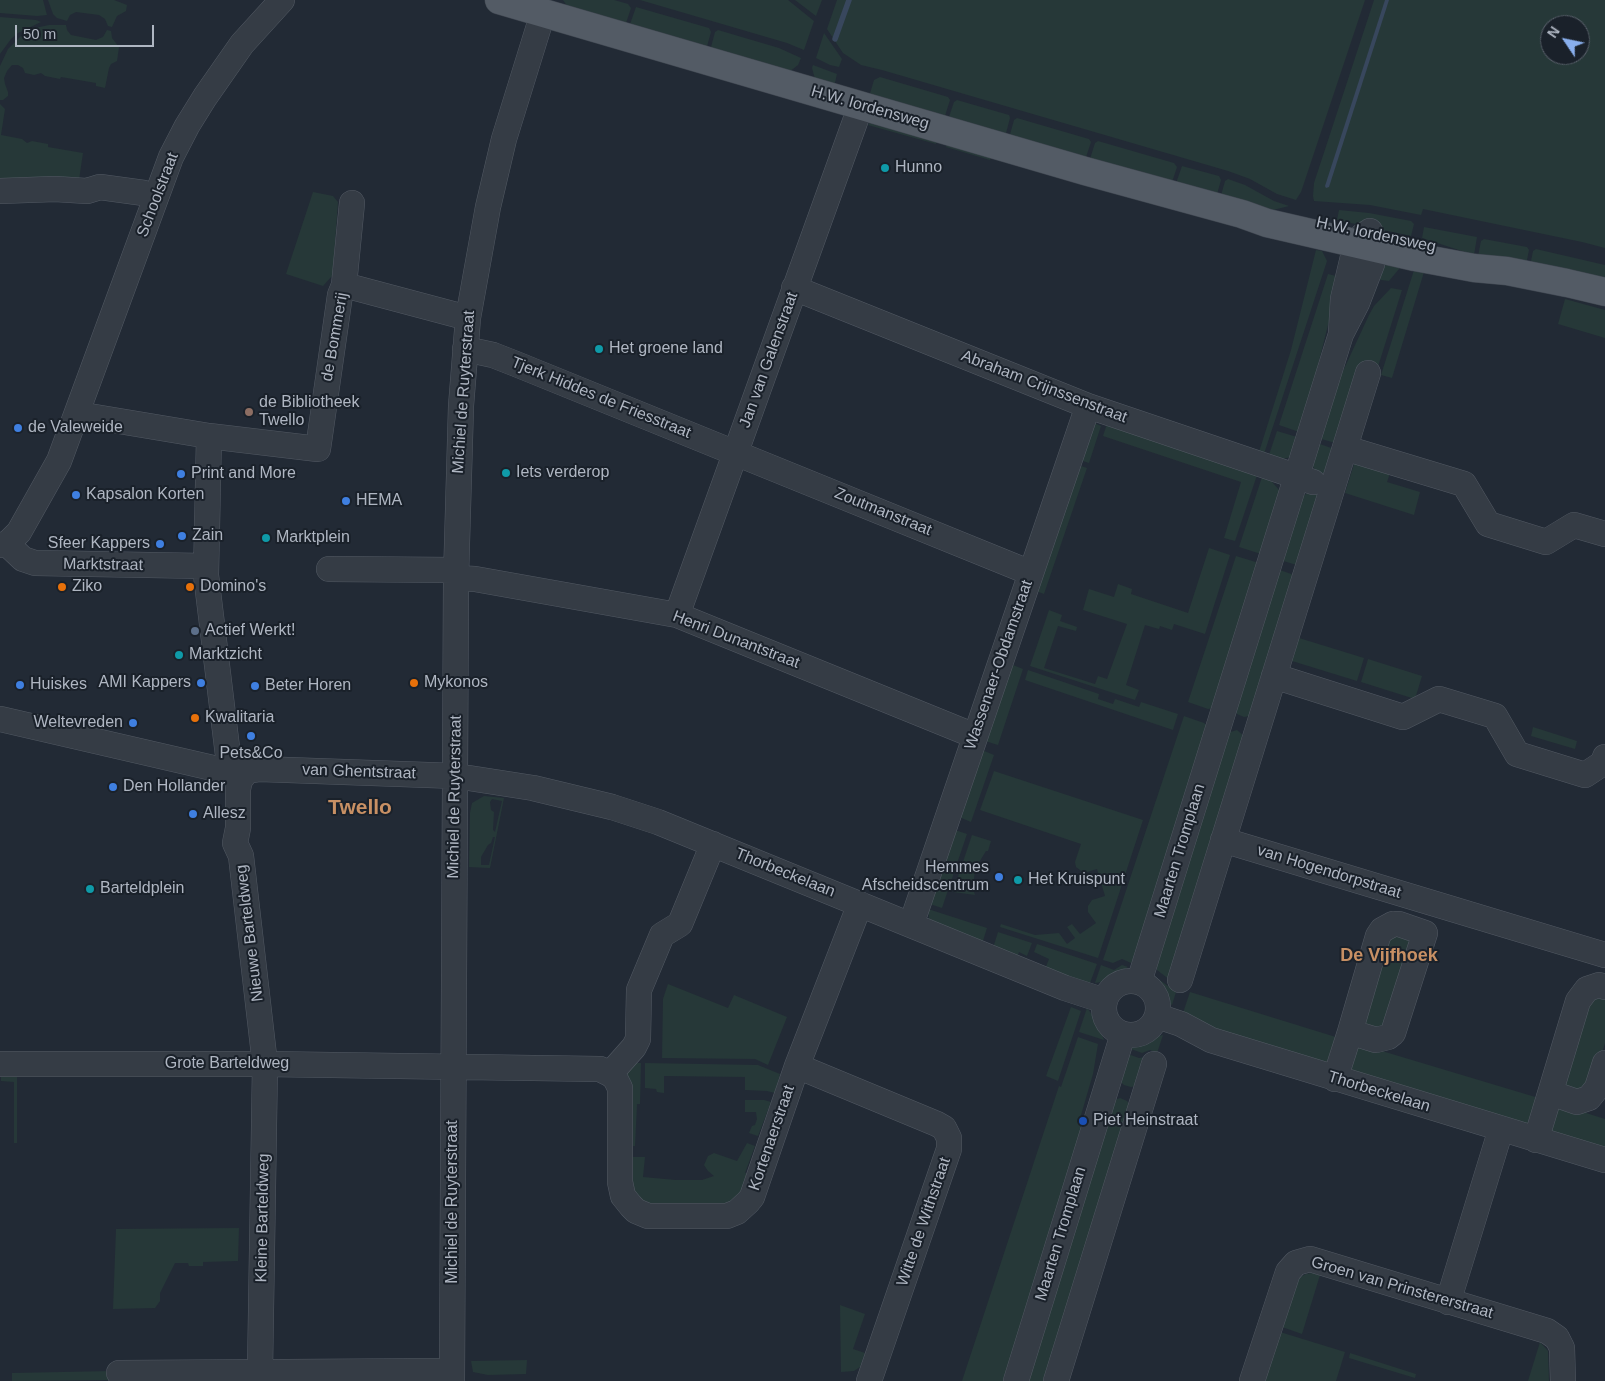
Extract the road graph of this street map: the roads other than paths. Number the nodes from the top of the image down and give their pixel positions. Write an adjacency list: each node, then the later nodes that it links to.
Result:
1 (282, 0): 6 (street, Schoolstraat)
2 (499, 0): 3 (main road, H.W. Iordensweg)
3 (543, 13): 4 (main road, H.W. Iordensweg); 12 (street, Michiel de Ruyterstraat)
4 (861, 105): 8 (main road, H.W. Iordensweg); 10 (street, Jan van Galenstraat)
5 (0, 192): 6 (street)
6 (156, 197): 16 (street, Schoolstraat)
7 (352, 203): 9 (street, de Bommerij)
8 (1368, 241): 11 (main road, H.W. Iordensweg); 20 (street, Maarten Tromplaan)
9 (344, 285): 12 (street, de Bommerij); 17 (street, de Bommerij)
10 (794, 288): 15 (street, Abraham Crijnssenstraat); 19 (street, Jan van Galenstraat)
11 (1605, 292)
12 (468, 318): 13 (street, Michiel de Ruyterstraat)
13 (465, 349): 19 (street, Tjerk Hiddes de Friesstraat); 27 (street, Michiel de Ruyterstraat)
14 (1368, 373): 18 (street)
15 (1088, 406): 20 (street, Abraham Crijnssenstraat); 26 (street, Wassenaer-Obdamstraat)
16 (77, 414): 17 (street); 23 (street, Schoolstraat)
17 (209, 436): 24 (street)
18 (1345, 448): 21 (street); 22 (street)
19 (736, 452): 26 (street, Zoutmanstraat); 28 (street, Jan van Galenstraat)
20 (1296, 477): 21 (street); 31 (street, Maarten Tromplaan)
21 (1332, 488): 29 (street)
22 (1605, 534)
23 (4, 544): 24 (street, Marktstraat)
24 (205, 566): 35 (street)
25 (328, 569): 27 (street)
26 (1031, 573): 33 (street, Wassenaer-Obdamstraat)
27 (456, 574): 28 (street, Henri Dunantstraat); 36 (street, Michiel de Ruyterstraat)
28 (677, 615): 33 (street, Henri Dunantstraat)
29 (1274, 676): 32 (street); 34 (street)
30 (0, 719): 35 (street, van Ghentstraat)
31 (1221, 720): 32 (street); 45 (street, Maarten Tromplaan)
32 (1257, 730): 37 (street)
33 (975, 736): 41 (street, Wassenaer-Obdamstraat)
34 (1605, 757)
35 (236, 774): 36 (street, van Ghentstraat); 53 (street, Nieuwe Barteldweg)
36 (456, 776): 38 (street, Thorbeckelaan); 55 (street, Michiel de Ruyterstraat)
37 (1223, 840): 40 (street, van Hogendorpstraat); 44 (street)
38 (713, 844): 39 (street, Thorbeckelaan); 57 (street)
39 (860, 904): 41 (street, Thorbeckelaan); 56 (street, Kortenaerstraat)
40 (1435, 904): 42 (street); 43 (street, van Hogendorpstraat)
41 (911, 925): 47 (street, Thorbeckelaan)
42 (1425, 933): 49 (street); 49 (street, van Hogendorpstraat)
43 (1605, 955)
44 (1180, 980)
45 (1139, 982): 47 (street); 48 (street)
46 (1605, 987): 60 (street)
47 (1104, 1001): 50 (street)
48 (1157, 1016): 50 (street); 58 (street, Thorbeckelaan)
49 (1350, 1032): 58 (street, van Hogendorpstraat)
50 (1123, 1034): 59 (street, Maarten Tromplaan)
51 (1605, 1062): 60 (street)
52 (0, 1064): 53 (street, Grote Barteldweg)
53 (265, 1064): 55 (street, Grote Barteldweg); 66 (street, Kleine Barteldweg)
54 (1154, 1064): 61 (street)
55 (453, 1066): 57 (street); 69 (street, Michiel de Ruyterstraat)
56 (797, 1066): 57 (street, Kortenaerstraat); 71 (street, Witte de Withstraat)
57 (610, 1074)
58 (1335, 1079): 62 (street, Thorbeckelaan)
59 (1107, 1087): 61 (street); 72 (street, Maarten Tromplaan)
60 (1550, 1093): 63 (street)
61 (1143, 1099): 73 (street)
62 (1501, 1128): 63 (street, Thorbeckelaan); 65 (street)
63 (1536, 1140): 64 (street, Thorbeckelaan)
64 (1605, 1160)
65 (1448, 1302): 74 (street, Groen van Prinstererstraat); 75 (street, Groen van Prinstererstraat)
66 (260, 1372): 68 (street); 70 (street)
67 (119, 1373): 70 (street)
68 (320, 1376): 69 (street)
69 (452, 1376)
70 (201, 1377)
71 (869, 1381)
72 (1016, 1381)
73 (1056, 1381)
74 (1252, 1381)
75 (1563, 1381)

